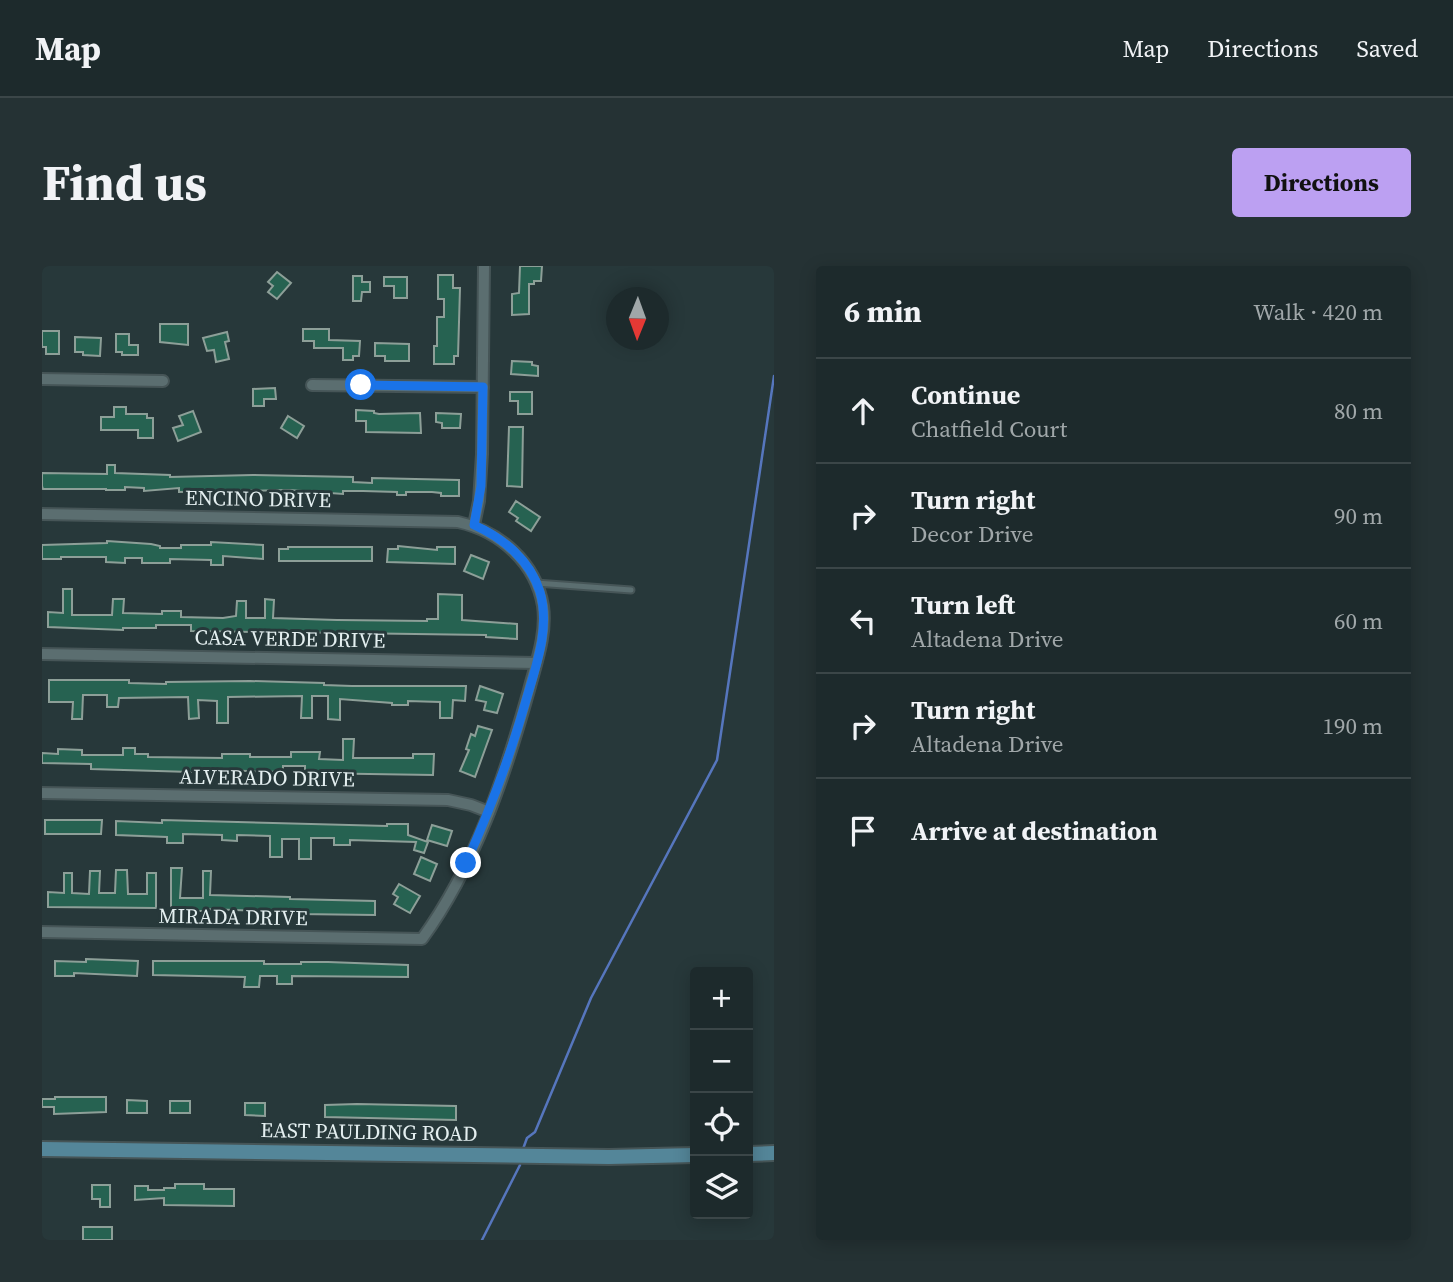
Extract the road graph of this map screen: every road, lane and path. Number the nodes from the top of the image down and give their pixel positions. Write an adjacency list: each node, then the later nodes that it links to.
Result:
1 (484, 266): 5 (street)
2 (42, 379): 3 (street)
3 (163, 381)
4 (312, 384): 5 (street)
5 (483, 387): 7 (street)
6 (42, 514): 7 (street, ENCINO DRIVE)
7 (474, 525): 8 (street)
8 (536, 583): 9 (lane); 11 (street)
9 (631, 590)
10 (42, 654): 11 (street, CASA VERDE DRIVE)
11 (537, 663): 13 (street)
12 (42, 793): 13 (street, ALVERADO DRIVE)
13 (489, 812): 14 (street, MIRADA DRIVE)
14 (42, 932)
15 (42, 1149): 18 (main road, EAST PAULDING ROAD)
16 (774, 1153): 17 (main road)
17 (753, 1154)
18 (690, 1155)

